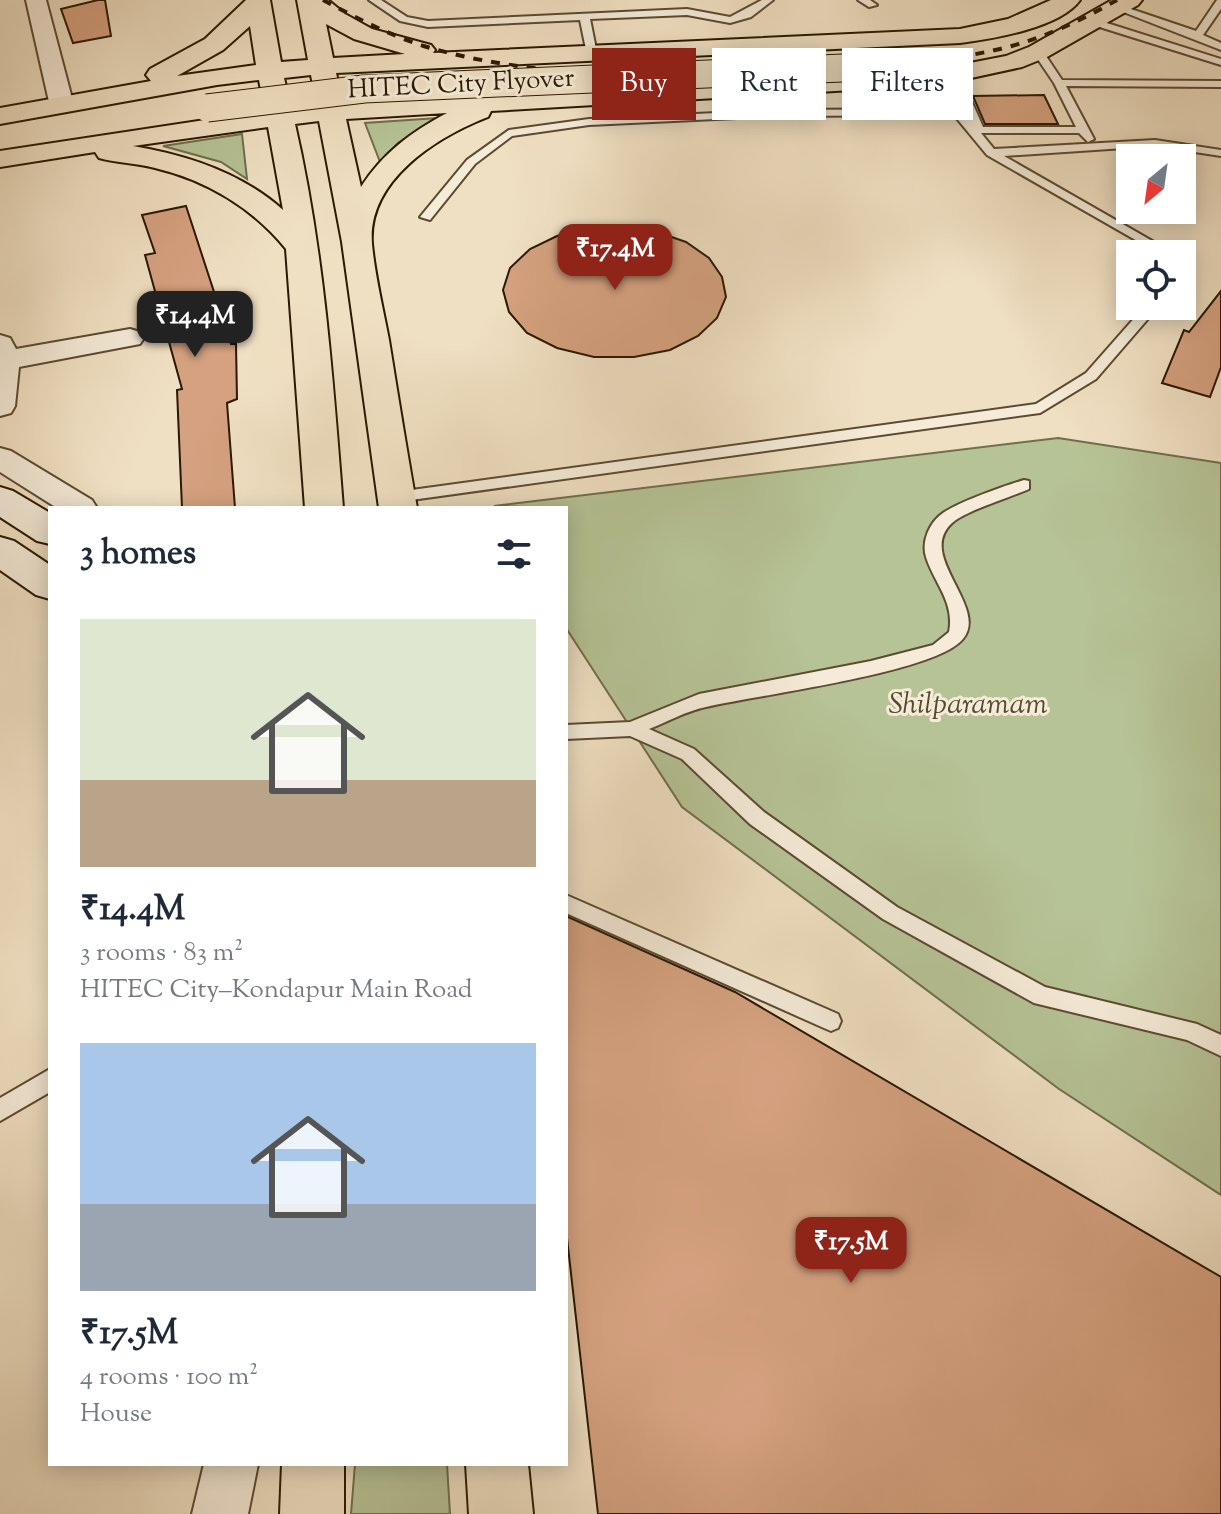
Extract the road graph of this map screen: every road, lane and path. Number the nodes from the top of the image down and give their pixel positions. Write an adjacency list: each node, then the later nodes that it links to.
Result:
1 (36, 0): 29 (street)
2 (258, 0): 22 (main road); 29 (main road)
3 (311, 0): 17 (main road); 20 (main road)
4 (374, 0): 9 (lane)
5 (768, 0): 9 (lane)
6 (1068, 0): 10 (main road)
7 (1221, 2): 13 (lane)
8 (1124, 4): 11 (main road); 13 (lane)
9 (585, 18): 16 (lane)
10 (1038, 19): 16 (main road); 37 (main road, HITEC City Flyover)
11 (1094, 22): 12 (main road); 18 (lane)
12 (1067, 33): 15 (main road); 19 (main road, HITEC City Flyover)
13 (1198, 35): 14 (lane)
14 (1221, 47)
15 (1038, 52): 21 (main road); 25 (lane)
16 (580, 55): 17 (main road); 27 (main road)
17 (500, 58): 20 (main road)
18 (1221, 62)
19 (973, 63)
20 (321, 66): 22 (main road); 30 (main road)
21 (973, 68)
22 (270, 71): 29 (main road); 33 (main road)
23 (842, 75): 38 (main road, HITEC City Flyover, bridge)
24 (842, 80): 27 (main road)
25 (1059, 83): 26 (lane); 36 (lane)
26 (1221, 84)
27 (584, 99): 28 (main road)
28 (509, 103): 30 (main road); 46 (main road)
29 (62, 106): 32 (main road)
30 (331, 112): 33 (main road); 46 (main road)
31 (842, 113): 44 (lane)
32 (0, 116)
33 (280, 116): 40 (main road); 47 (main road)
34 (964, 120): 41 (lane)
35 (973, 120): 36 (lane)
36 (1083, 130): 39 (lane)
37 (0, 131)
38 (0, 145)
39 (1091, 145): 41 (lane); 42 (lane)
40 (59, 149): 43 (main road); 47 (main road)
41 (991, 153): 45 (lane)
42 (1221, 153)
43 (0, 159)
44 (426, 217)
45 (1144, 240)
46 (357, 242): 55 (main road)
47 (302, 248): 57 (main road)
48 (1140, 320): 55 (lane)
49 (130, 338): 50 (street)
50 (3, 352): 51 (street)
51 (0, 406)
52 (0, 458): 56 (street)
53 (1024, 485): 61 (lane)
54 (0, 500): 58 (main road)
55 (398, 503)
56 (78, 506)
57 (324, 506)
58 (48, 530)
59 (0, 551): 60 (main road)
60 (48, 584)
61 (631, 729): 62 (lane); 65 (lane)
62 (568, 732)
63 (568, 905): 64 (lane)
64 (831, 1021)
65 (1221, 1046)
66 (48, 1081): 67 (lane)
67 (0, 1110)
68 (231, 1466): 71 (street)
69 (313, 1466): 72 (main road)
70 (497, 1466): 73 (main road)
71 (220, 1514)
72 (312, 1514)
73 (501, 1514)

